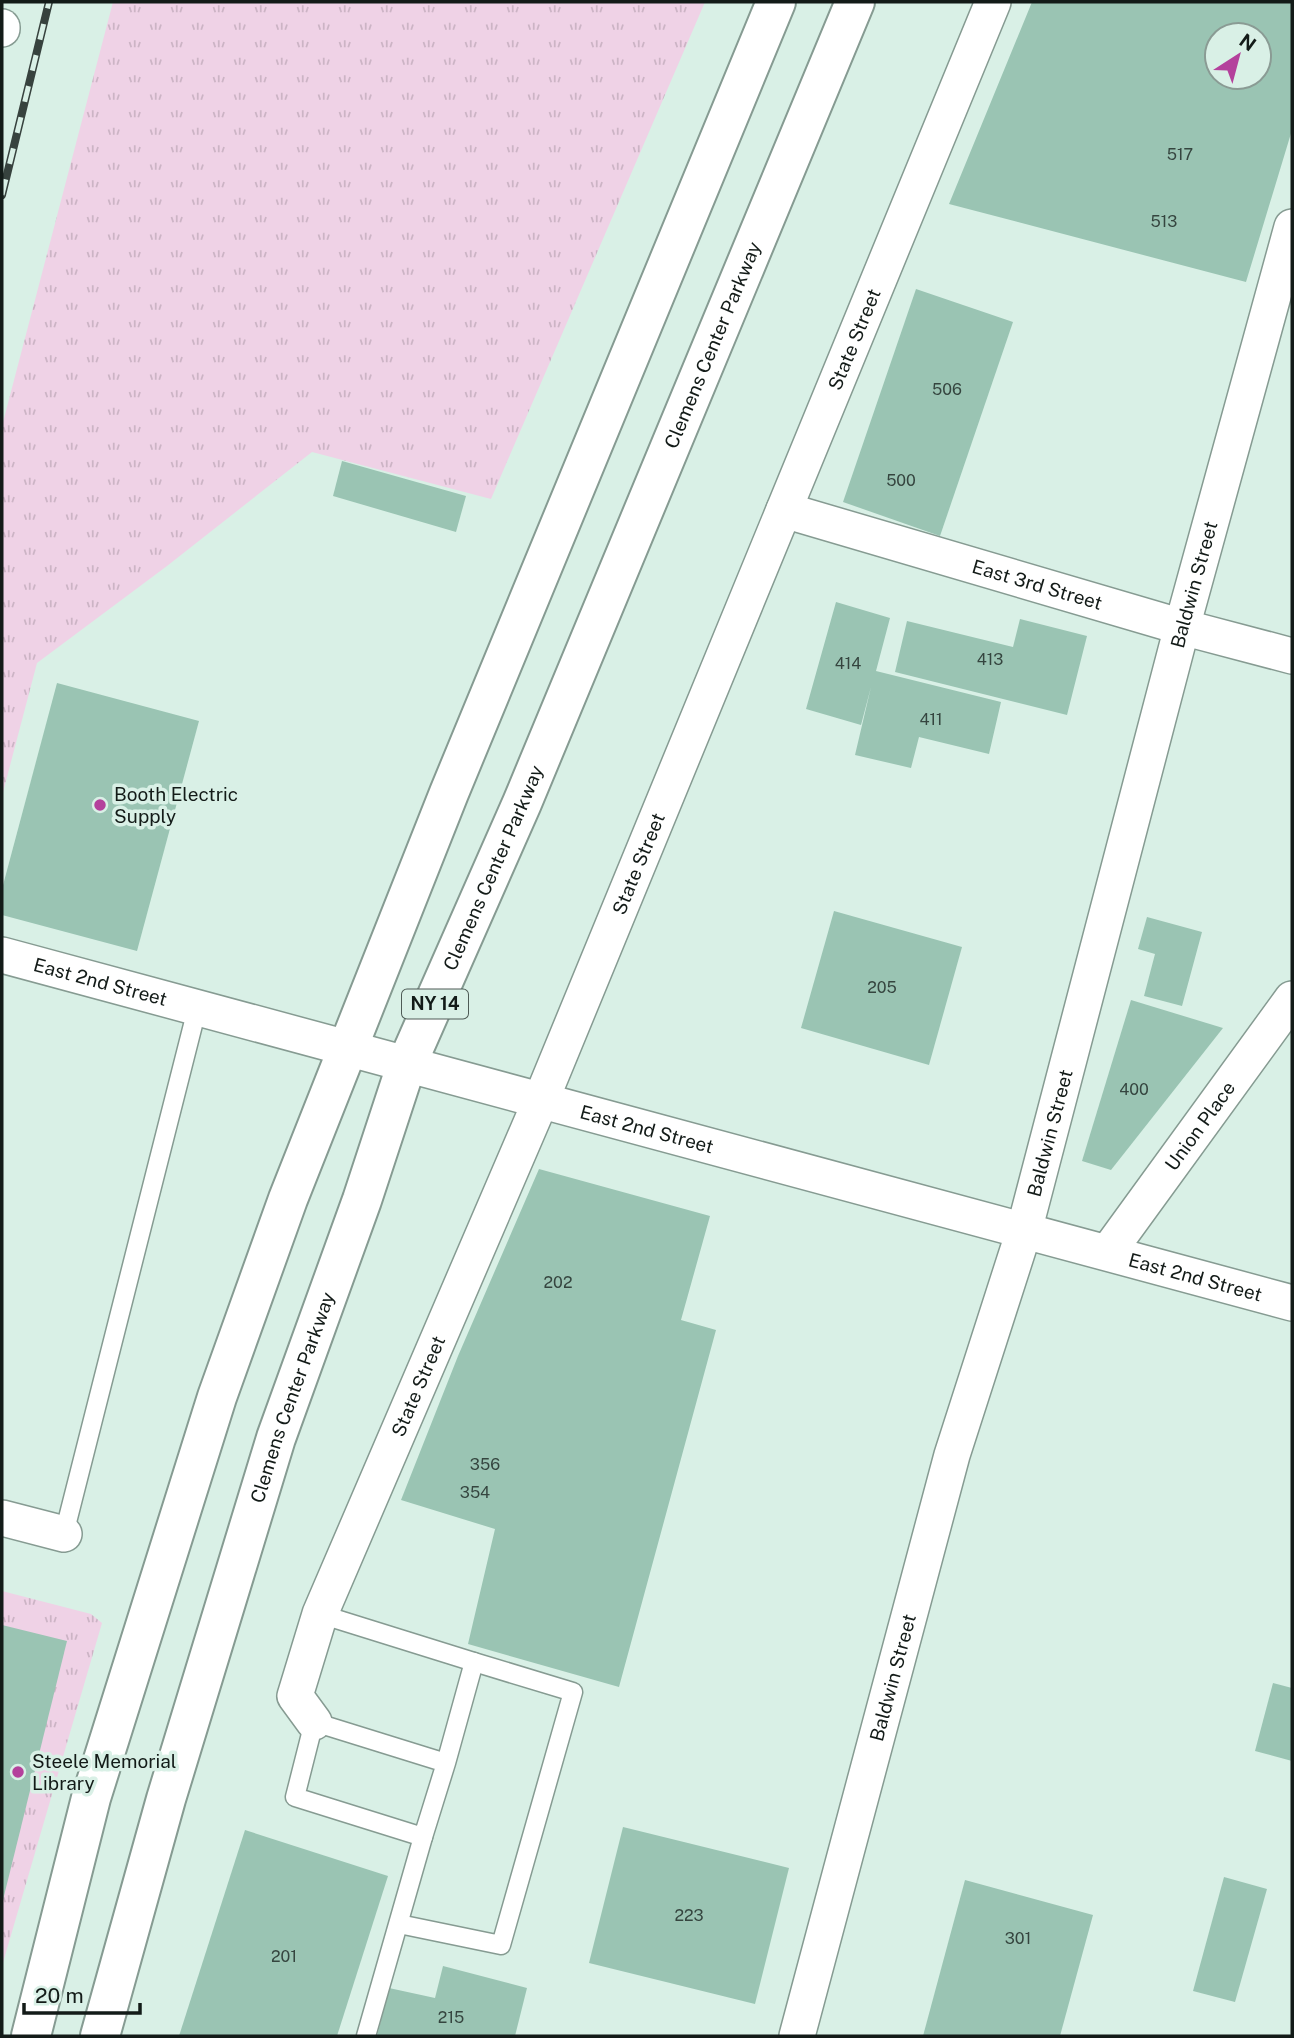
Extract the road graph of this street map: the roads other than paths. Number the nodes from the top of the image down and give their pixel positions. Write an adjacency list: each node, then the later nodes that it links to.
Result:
1 (776, 2): 11 (main road)
2 (855, 2): 12 (main road, Clemens Center Parkway / NY 14)
3 (993, 2): 5 (street, State Street)
4 (1292, 227): 6 (street, Baldwin Street)
5 (784, 510): 6 (street, East 3rd Street); 13 (street, State Street)
6 (1182, 627): 7 (street, East 3rd Street); 14 (street, Baldwin Street)
7 (1292, 656)
8 (2, 955): 10 (street, East 2nd Street)
9 (1292, 999): 15 (street, Union Place)
10 (197, 1009): 11 (street, East 2nd Street); 18 (lane)
11 (346, 1050): 12 (street, East 2nd Street); 25 (main road)
12 (406, 1066): 13 (street, East 2nd Street); 26 (main road, Clemens Center Parkway / NY 14)
13 (541, 1100): 14 (street, East 2nd Street); 19 (street, State Street)
14 (1024, 1231): 15 (street, East 2nd Street); 28 (street, Baldwin Street)
15 (1108, 1252): 16 (street, East 2nd Street)
16 (1292, 1303)
17 (2, 1518): 18 (street)
18 (64, 1534)
19 (320, 1614): 20 (lane); 21 (street, State Street)
20 (474, 1662): 22 (lane); 24 (lane)
21 (314, 1722): 22 (lane); 23 (lane)
22 (446, 1763): 23 (lane)
23 (424, 1837): 24 (lane)
24 (399, 1924): 27 (lane)
25 (31, 2036)
26 (100, 2036)
27 (366, 2036)
28 (797, 2036)

